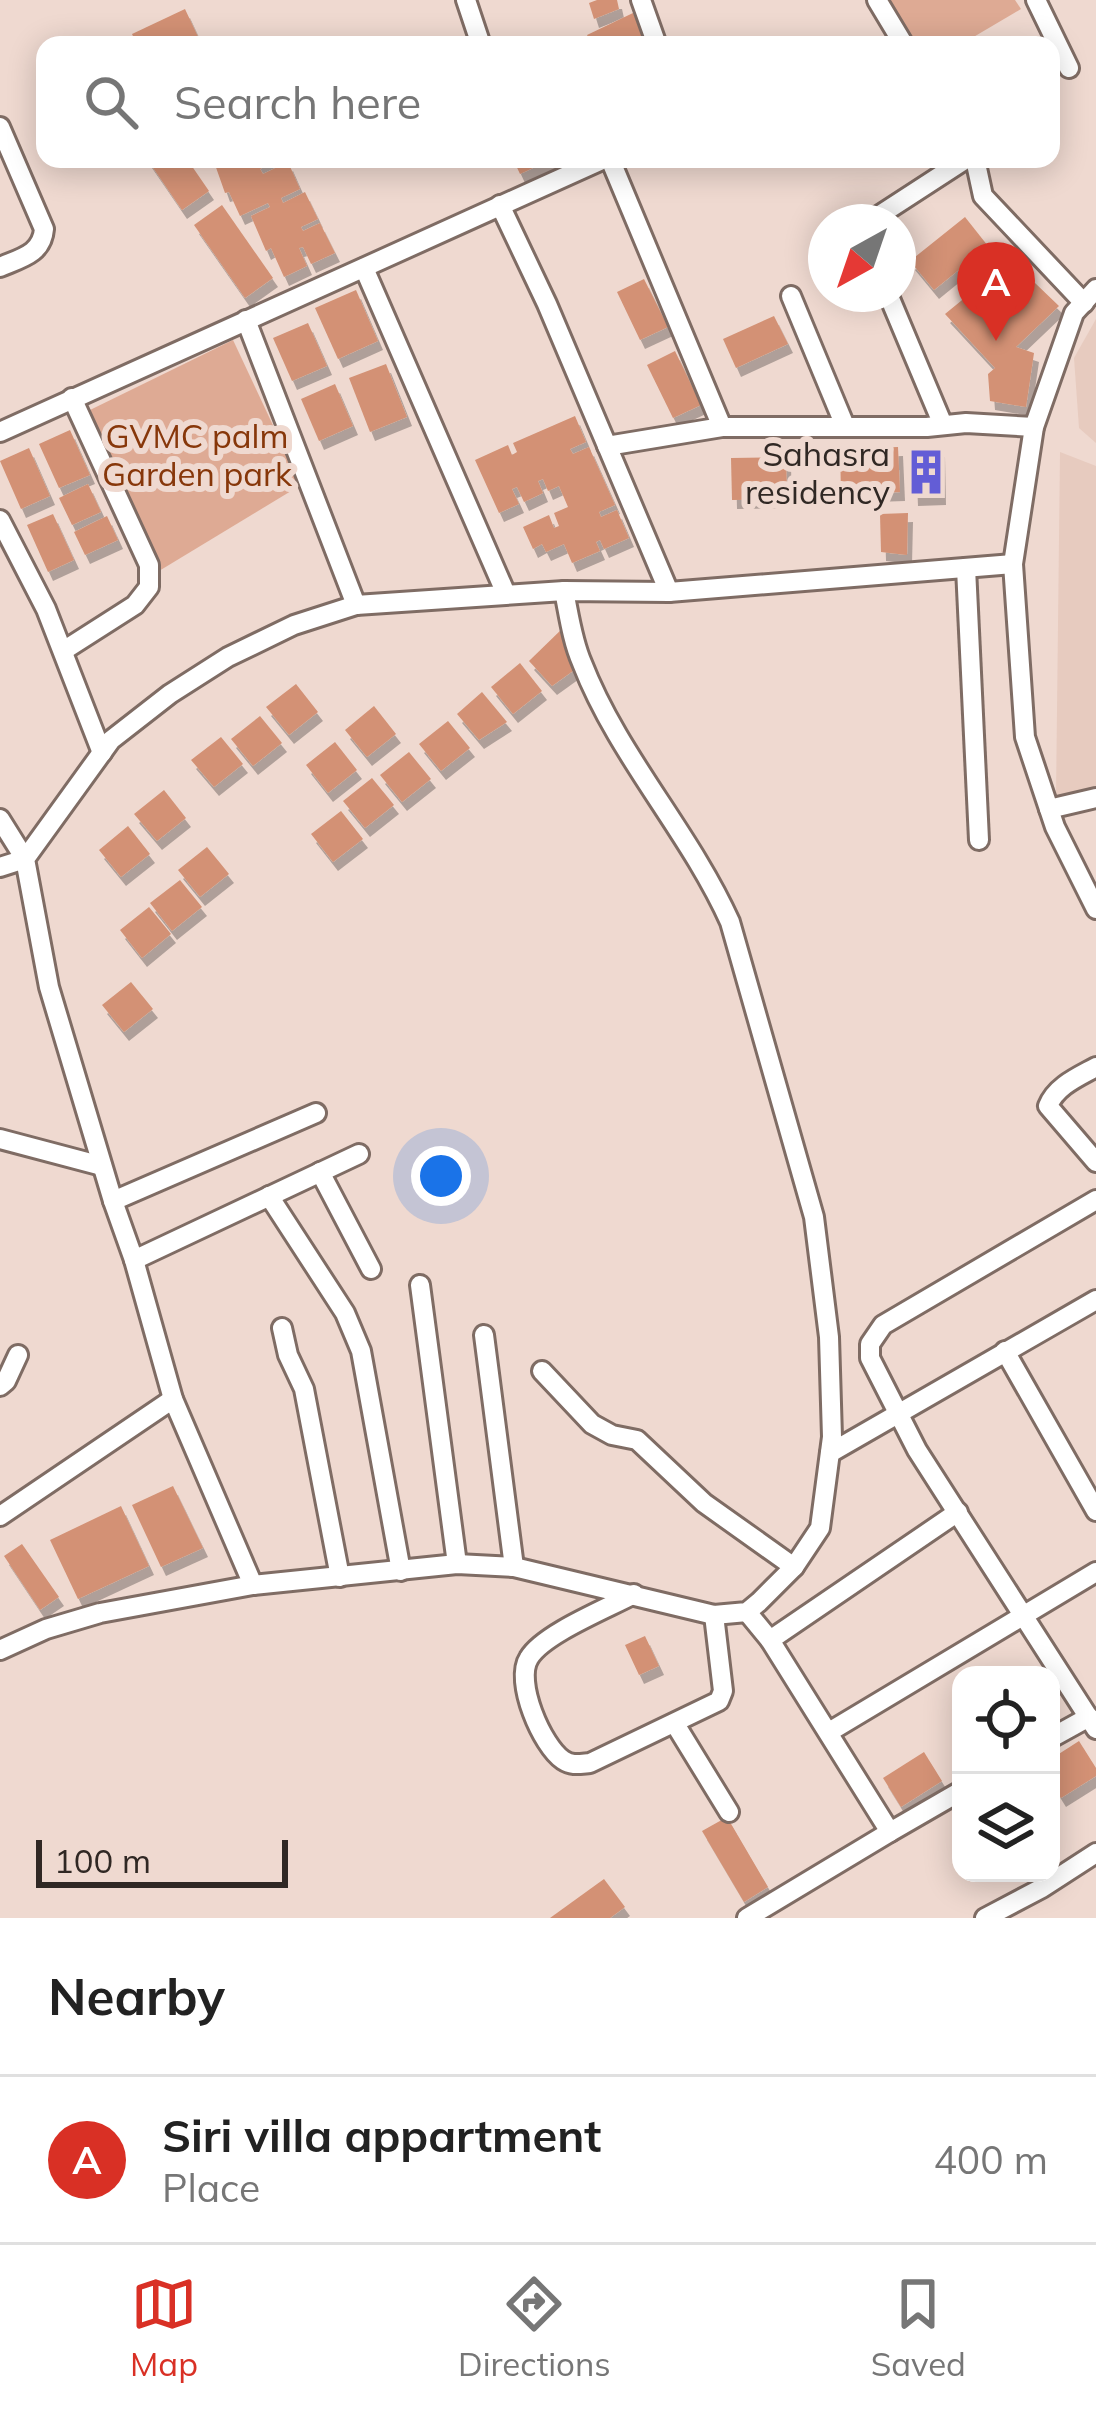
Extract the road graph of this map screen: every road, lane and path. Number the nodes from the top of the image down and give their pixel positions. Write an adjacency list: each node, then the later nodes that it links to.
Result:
1 (466, 0): 5 (street)
2 (640, 0): 6 (street)
3 (877, 0): 7 (street)
4 (1036, 0): 8 (street)
5 (478, 36)
6 (654, 36)
7 (899, 36)
8 (1053, 36)
9 (1060, 49): 10 (street)
10 (1069, 68)
11 (0, 128): 18 (street)
12 (587, 168): 17 (street)
13 (611, 168): 27 (street)
14 (955, 168): 16 (street)
15 (973, 168): 21 (street)
16 (897, 204)
17 (500, 206): 19 (street); 30 (street)
18 (0, 267)
19 (364, 268): 23 (street); 36 (street)
20 (791, 296): 26 (street)
21 (1090, 296): 28 (street)
22 (896, 312): 25 (street)
23 (245, 320): 24 (street); 37 (street)
24 (72, 398): 29 (street); 38 (street)
25 (943, 425): 26 (street); 28 (street)
26 (844, 426): 27 (street)
27 (722, 427): 30 (street)
28 (1034, 427): 32 (street)
29 (0, 432)
30 (607, 446): 35 (street)
31 (0, 520): 38 (street)
32 (1013, 564): 33 (street); 41 (street)
33 (966, 568): 35 (street); 43 (street)
34 (564, 591): 35 (street); 36 (street); 69 (street)
35 (669, 592)
36 (506, 594): 37 (street)
37 (356, 605): 39 (street)
38 (63, 651): 39 (street)
39 (102, 753): 44 (street)
40 (1096, 798): 41 (street)
41 (1049, 809): 46 (street)
42 (0, 819): 44 (street)
43 (979, 839)
44 (26, 859): 45 (street); 52 (street)
45 (0, 867)
46 (1095, 904)
47 (1096, 1067): 51 (street)
48 (316, 1113): 56 (street)
49 (0, 1139): 52 (street)
50 (359, 1154): 53 (street)
51 (1096, 1162)
52 (102, 1166): 56 (street)
53 (320, 1172): 54 (street); 58 (street)
54 (269, 1196): 57 (street); 76 (street)
55 (1096, 1200): 68 (street)
56 (113, 1201): 57 (street)
57 (134, 1260): 67 (street)
58 (371, 1269)
59 (420, 1285): 73 (street)
60 (1096, 1300): 63 (street)
61 (282, 1328): 78 (street)
62 (484, 1335): 74 (street)
63 (1005, 1351): 68 (street); 70 (street)
64 (18, 1354): 66 (street)
65 (542, 1371): 75 (street)
66 (0, 1386)
67 (173, 1399): 71 (street); 79 (street)
68 (898, 1414): 69 (street); 72 (street)
69 (830, 1454): 75 (street)
70 (1096, 1511)
71 (1, 1512)
72 (958, 1512): 82 (street); 84 (street)
73 (457, 1564): 74 (street); 76 (street)
74 (514, 1567): 80 (street)
75 (794, 1567): 81 (street)
76 (401, 1571): 78 (street)
77 (1096, 1572): 82 (street)
78 (340, 1576): 79 (street)
79 (253, 1585): 85 (street)
80 (634, 1594): 83 (street); 87 (street)
81 (747, 1612): 83 (street); 84 (street)
82 (1023, 1613): 86 (street); 88 (street)
83 (713, 1615): 87 (street)
84 (770, 1640): 88 (street)
85 (0, 1650)
86 (1092, 1723): 89 (street)
87 (675, 1724): 91 (street)
88 (830, 1732): 92 (street)
89 (1060, 1735)
90 (952, 1796): 92 (street)
91 (729, 1812)
92 (890, 1832): 94 (street)
93 (1096, 1853): 95 (street)
94 (747, 1918)
95 (985, 1918)

